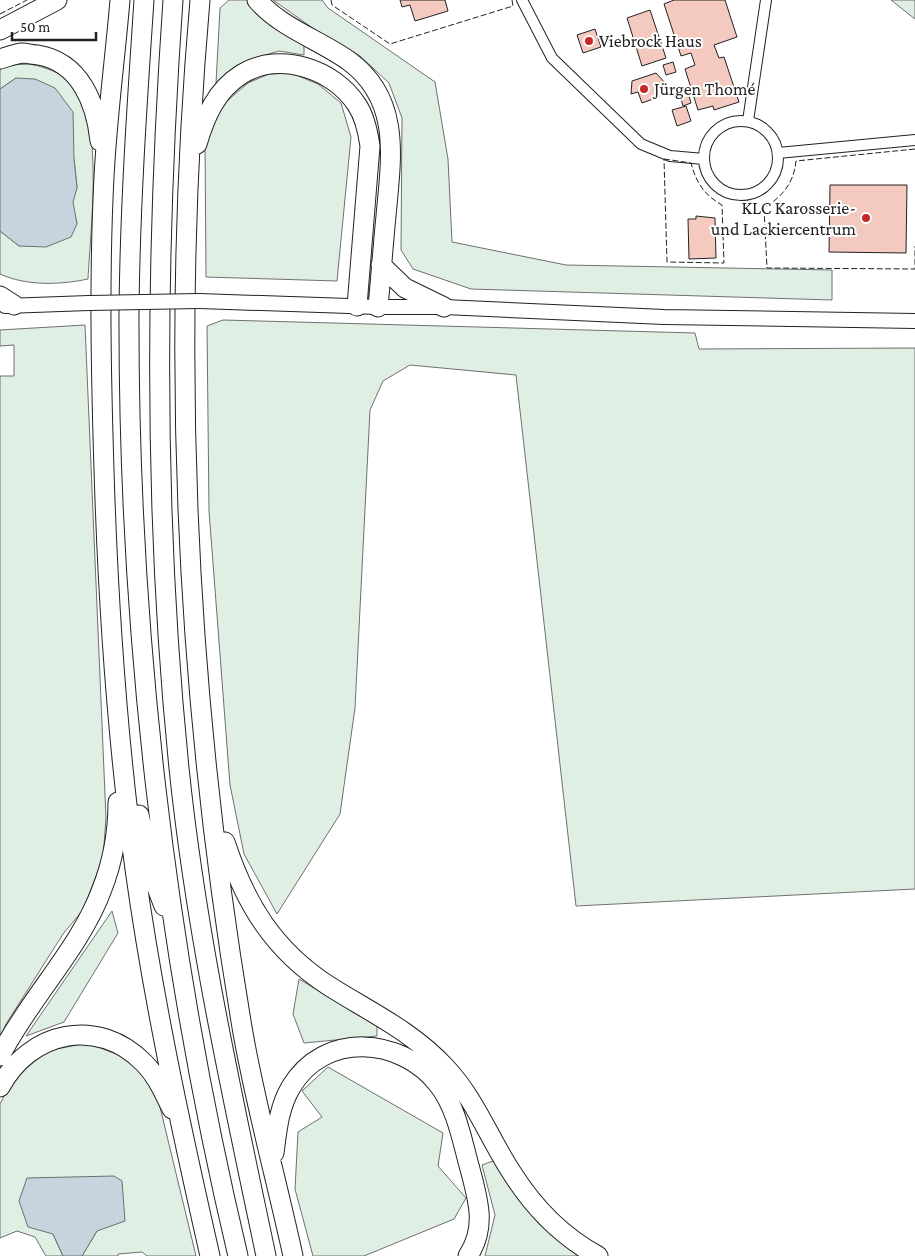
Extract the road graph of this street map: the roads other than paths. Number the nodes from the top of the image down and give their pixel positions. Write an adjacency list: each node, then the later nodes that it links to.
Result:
1 (57, 0): 9 (highway)
2 (120, 0): 15 (highway)
3 (144, 0): 25 (highway)
4 (173, 0): 32 (highway)
5 (200, 0): 16 (highway)
6 (257, 0): 17 (highway)
7 (522, 0): 14 (street)
8 (766, 0): 11 (street)
9 (0, 30)
10 (0, 59): 15 (highway)
11 (748, 121): 13 (street); 14 (street)
12 (915, 140): 13 (street)
13 (778, 153): 14 (street)
14 (704, 159)
15 (104, 177): 23 (highway)
16 (188, 177): 19 (highway); 24 (highway)
17 (381, 265): 20 (highway); 21 (highway)
18 (5, 303): 19 (main road, bridge)
19 (357, 306): 20 (main road)
20 (378, 307): 21 (main road)
21 (444, 307): 22 (main road)
22 (915, 321)
23 (120, 731): 25 (highway); 26 (highway); 28 (highway)
24 (212, 805): 29 (highway); 35 (highway)
25 (175, 939): 31 (highway)
26 (0, 1056)
27 (0, 1087): 28 (highway)
28 (180, 1126): 30 (highway)
29 (272, 1164): 33 (highway); 34 (highway)
30 (210, 1256)
31 (238, 1256)
32 (266, 1256)
33 (293, 1256)
34 (468, 1256)
35 (598, 1256)

